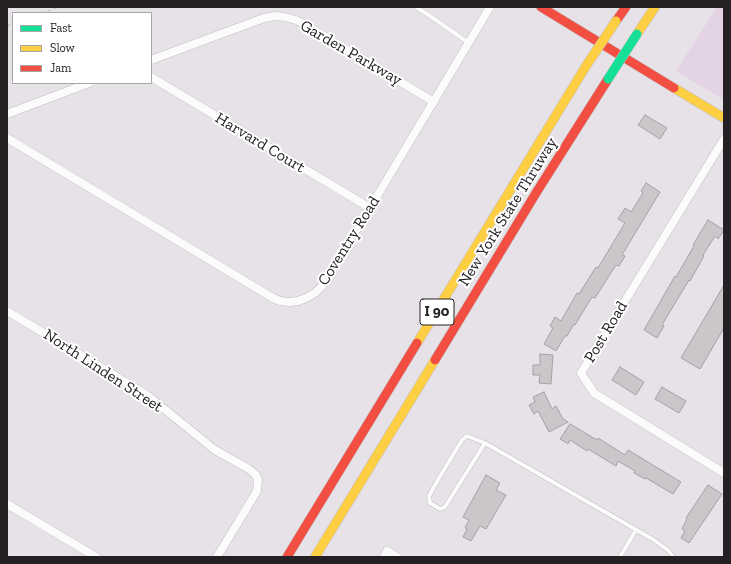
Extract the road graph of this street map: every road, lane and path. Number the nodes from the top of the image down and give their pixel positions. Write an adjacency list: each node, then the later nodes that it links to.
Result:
1 (58, 7): 7 (path)
2 (416, 7): 8 (lane)
3 (490, 7): 8 (street, Coventry Road)
4 (541, 7): 14 (main road)
5 (626, 7): 25 (main road, New York State Thruway / I 90, bridge)
6 (655, 7): 26 (main road, New York State Thruway / I 90, bridge)
7 (45, 12)
8 (469, 44): 12 (street, Coventry Road)
9 (152, 60): 12 (street, Garden Parkway)
10 (152, 78): 17 (street, Harvard Court)
11 (86, 84): 13 (street)
12 (434, 102): 17 (street, Coventry Road)
13 (7, 114)
14 (724, 118)
15 (7, 138): 17 (street, Coventry Road)
16 (724, 139): 20 (street, Post Road)
17 (370, 208)
18 (7, 311): 24 (street, North Linden Street)
19 (485, 443): 19 (lane); 22 (lane)
20 (724, 473)
21 (7, 504): 23 (street)
22 (636, 530): 29 (lane); 30 (lane)
23 (96, 557)
24 (217, 557)
25 (287, 557)
26 (314, 557)
27 (384, 557): 28 (street)
28 (396, 557)
29 (620, 557)
30 (673, 557)

